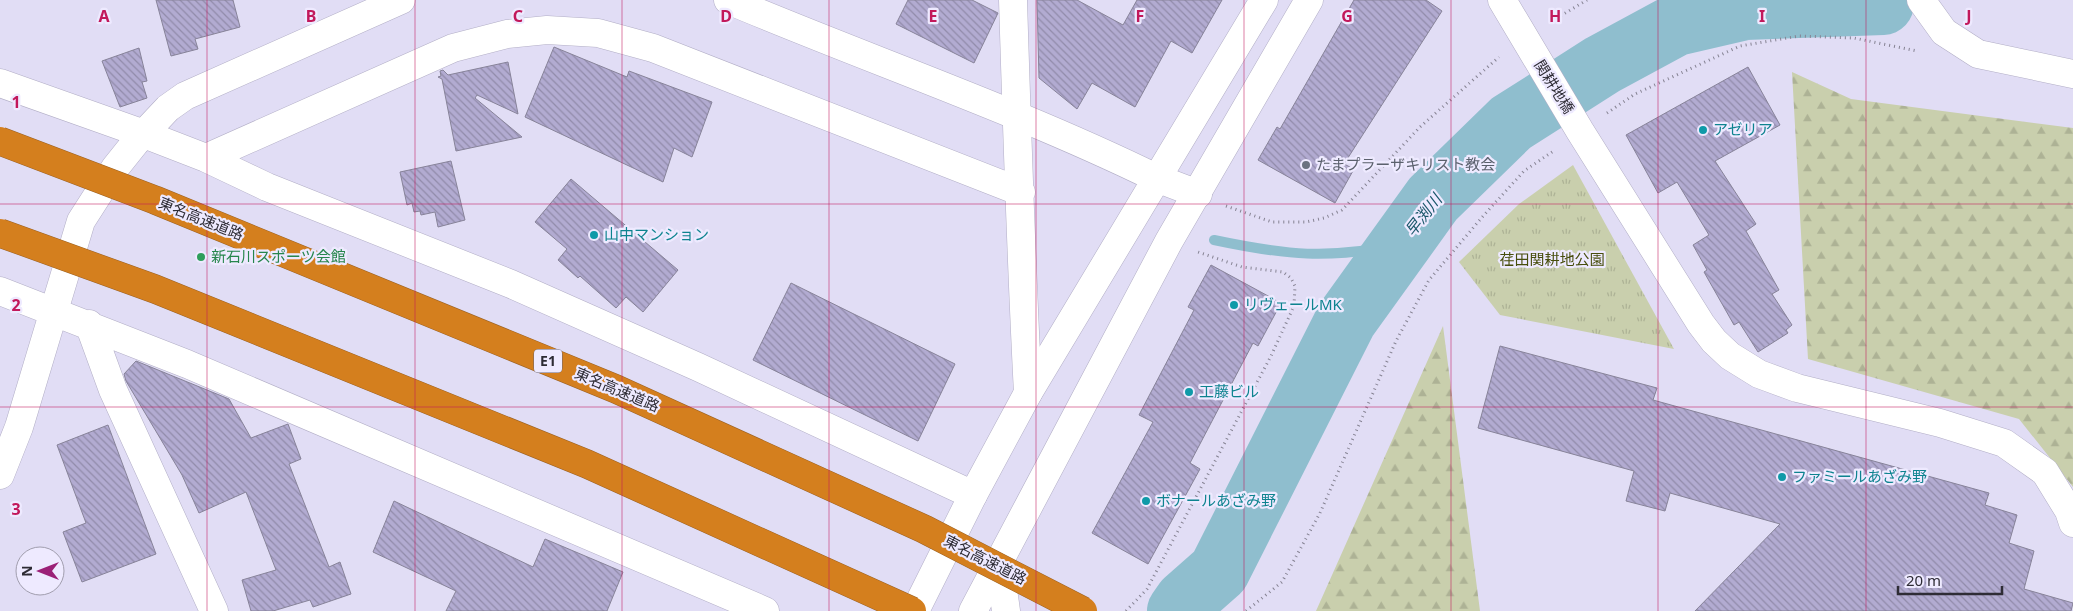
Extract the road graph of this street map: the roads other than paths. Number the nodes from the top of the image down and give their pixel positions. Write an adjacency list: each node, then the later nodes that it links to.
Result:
1 (401, 0): 11 (street)
2 (728, 0): 10 (street)
3 (1013, 0): 10 (street)
4 (1264, 0): 14 (street)
5 (1309, 0): 16 (street)
6 (1502, 0): 24 (street, 関耕地橋)
7 (1921, 0): 8 (street)
8 (2073, 74)
9 (0, 83): 11 (street)
10 (1017, 116): 14 (street); 15 (street)
11 (144, 134): 13 (street); 19 (street)
12 (0, 141): 31 (highway, 東名高速道路 / E1, bridge)
13 (206, 158): 15 (street); 23 (street)
14 (1156, 178): 16 (street); 21 (street)
15 (1021, 192): 21 (street)
16 (1198, 194): 25 (street)
17 (0, 232): 28 (highway, bridge)
18 (0, 292): 19 (street)
19 (53, 312): 20 (street); 22 (street)
20 (89, 324): 26 (street); 27 (street)
21 (1028, 393): 23 (street)
22 (0, 475)
23 (973, 495): 28 (street)
24 (2073, 523)
25 (1000, 560): 29 (street); 30 (street)
26 (214, 611)
27 (765, 611)
28 (914, 611)
29 (973, 611)
30 (1006, 611)
31 (1083, 611)

